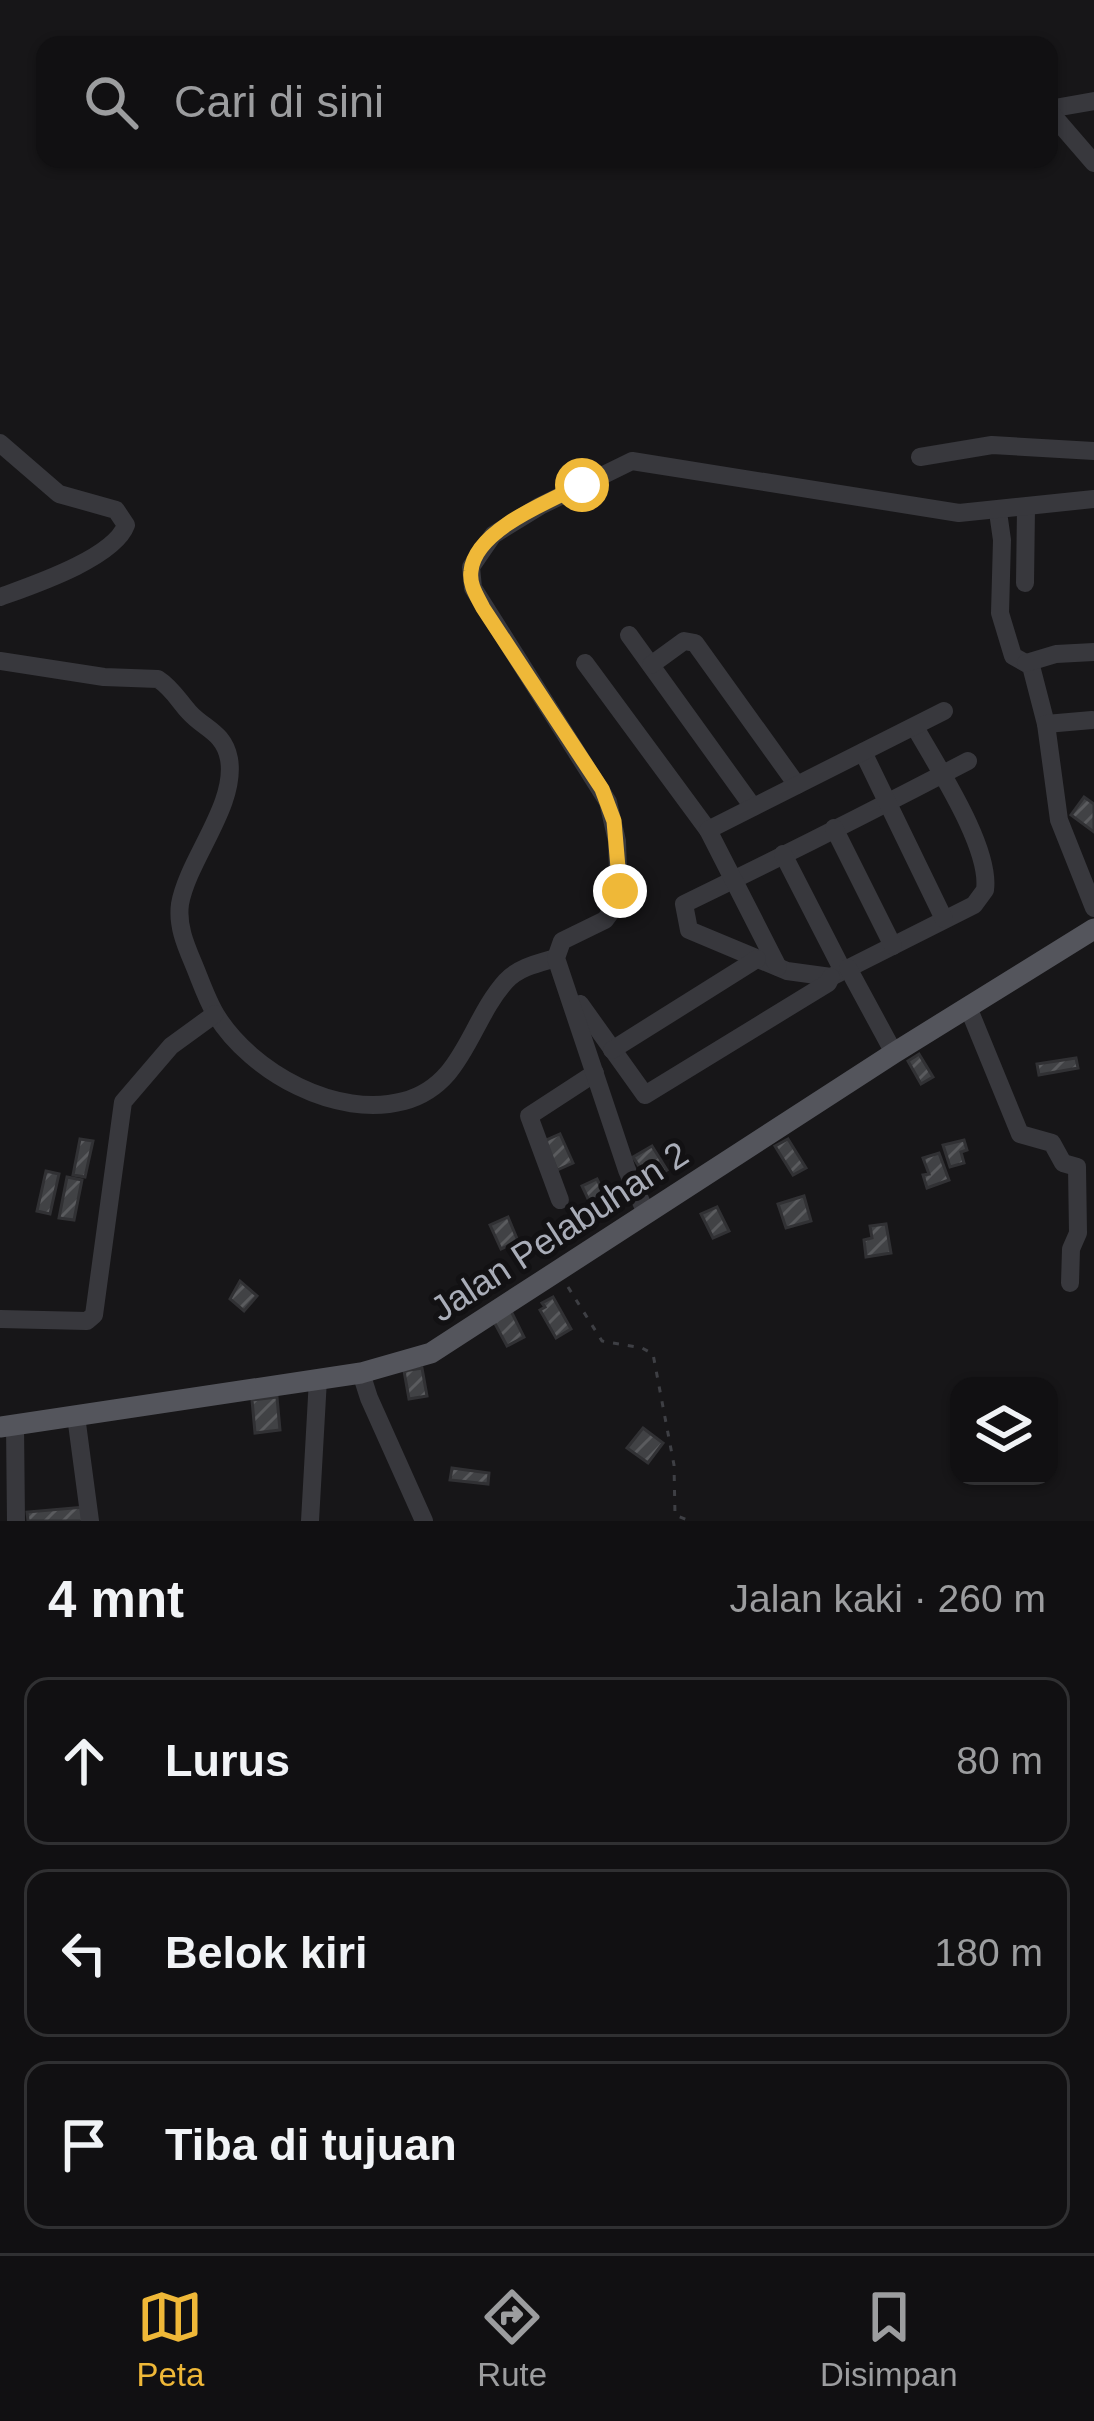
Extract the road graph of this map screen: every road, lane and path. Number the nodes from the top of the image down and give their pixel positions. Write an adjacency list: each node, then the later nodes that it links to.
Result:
1 (1094, 101): 2 (street)
2 (1058, 108)
3 (1058, 121): 4 (street)
4 (1094, 163)
5 (0, 443): 12 (street)
6 (1094, 451): 7 (street)
7 (920, 457)
8 (1094, 499): 9 (street)
9 (1027, 508): 10 (street); 11 (street)
10 (998, 512): 17 (street); 37 (street)
11 (1025, 583)
12 (0, 597)
13 (629, 634): 18 (street)
14 (1094, 652): 17 (street)
15 (0, 661): 43 (street)
16 (585, 663): 30 (street)
17 (1026, 663): 21 (street)
18 (651, 665): 26 (street); 28 (street)
19 (944, 711): 22 (street)
20 (1092, 720): 21 (street)
21 (1046, 724): 33 (street)
22 (915, 727): 23 (street); 25 (street)
23 (863, 752): 26 (street); 27 (street)
24 (968, 761): 25 (street)
25 (941, 775): 27 (street); 34 (street)
26 (796, 785): 28 (street)
27 (888, 802): 29 (street); 34 (street)
28 (753, 807): 30 (street)
29 (834, 828): 31 (street); 36 (street)
30 (708, 830): 32 (street)
31 (783, 854): 32 (street); 40 (street)
32 (733, 880): 38 (street); 39 (street)
33 (1094, 908)
34 (944, 919): 36 (street)
35 (1094, 929): 42 (main road, Jalan Pelabuhan 2)
36 (893, 946): 40 (street)
37 (556, 958): 43 (street); 46 (street)
38 (757, 959): 39 (street); 44 (street)
39 (778, 968): 40 (street)
40 (841, 972): 44 (street); 45 (street)
41 (580, 1004): 44 (street)
42 (968, 1007): 45 (main road, Jalan Pelabuhan 2); 47 (street)
43 (215, 1014): 52 (street)
44 (612, 1050)
45 (894, 1053): 49 (main road, Jalan Pelabuhan 2)
46 (596, 1073): 48 (street); 49 (street)
47 (1086, 1167): 51 (street)
48 (560, 1200)
49 (646, 1213): 50 (main road, Jalan Pelabuhan 2)
50 (559, 1270): 53 (main road, Jalan Pelabuhan 2); 61 (path)
51 (1070, 1283)
52 (0, 1319)
53 (362, 1373): 54 (main road, Jalan Pelabuhan 2); 60 (street)
54 (318, 1379): 55 (main road, Jalan Pelabuhan 2); 59 (street)
55 (76, 1416): 56 (main road, Jalan Pelabuhan 2); 58 (street)
56 (8, 1426): 57 (street)
57 (16, 1521)
58 (90, 1521)
59 (310, 1521)
60 (424, 1521)
61 (690, 1521)

